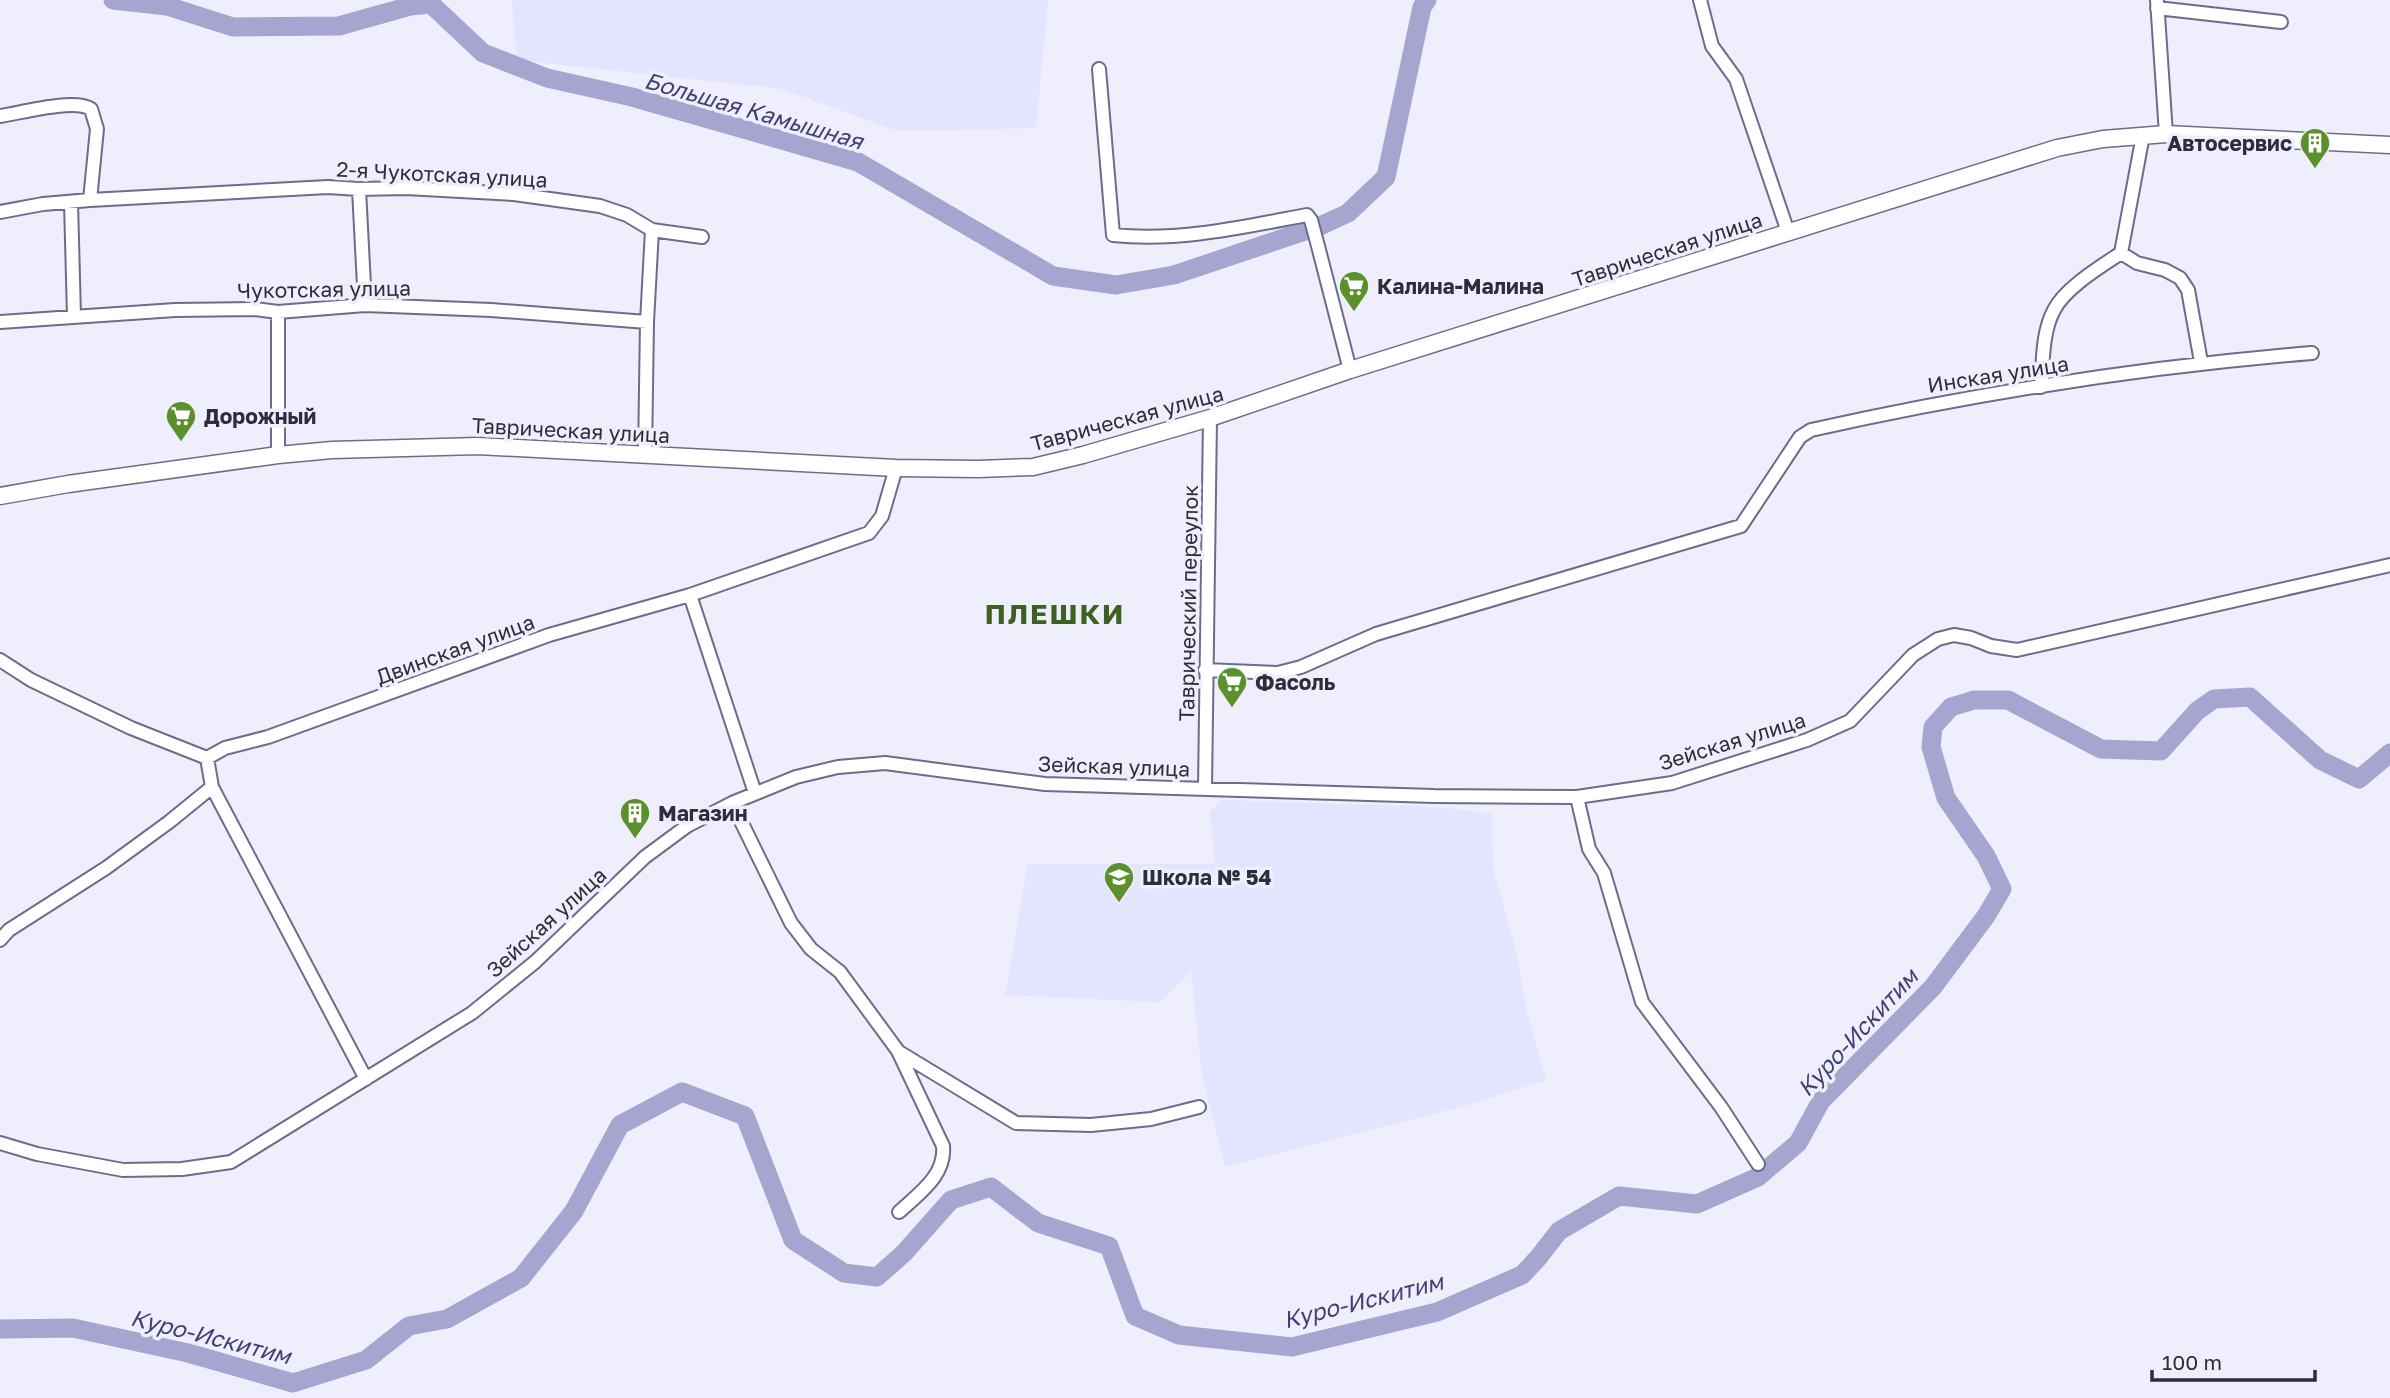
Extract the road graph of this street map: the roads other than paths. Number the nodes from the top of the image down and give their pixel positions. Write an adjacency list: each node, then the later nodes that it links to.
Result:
1 (1700, 0): 14 (street)
2 (2157, 4): 3 (street); 6 (street)
3 (2281, 22)
4 (1098, 69): 24 (street)
5 (0, 116): 10 (street)
6 (2166, 134): 7 (main road, Таврическая улица); 8 (main road, Таврическая улица)
7 (2143, 135): 14 (main road, Таврическая улица); 16 (street)
8 (2390, 145)
9 (359, 189): 10 (street, 2-я Чукотская улица); 13 (street, 2-я Чукотская улица); 17 (street)
10 (90, 200): 11 (street, 2-я Чукотская улица)
11 (71, 202): 12 (street, 2-я Чукотская улица); 19 (street)
12 (0, 212)
13 (652, 230): 15 (street); 21 (street)
14 (1788, 232): 24 (main road, Таврическая улица)
15 (702, 237)
16 (2121, 253): 23 (street); 25 (street)
17 (365, 305): 18 (street, Чукотская улица); 21 (street, Чукотская улица)
18 (278, 312): 19 (street, Чукотская улица); 28 (street)
19 (74, 316): 20 (street, Чукотская улица)
20 (0, 322)
21 (648, 322): 27 (street)
22 (2312, 353): 23 (street, Инская улица)
23 (2202, 362): 25 (street, Инская улица)
24 (1350, 370): 26 (main road, Таврическая улица)
25 (2040, 387): 34 (street, Инская улица)
26 (1210, 418): 29 (main road, Таврическая улица); 34 (street, Таврический переулок)
27 (645, 454): 28 (main road, Таврическая улица); 29 (main road, Таврическая улица)
28 (278, 455): 30 (main road, Таврическая улица)
29 (897, 467): 32 (street, Двинская улица)
30 (0, 496)
31 (2390, 565): 39 (street, Зейская улица)
32 (690, 595): 35 (street, Двинская улица); 38 (street)
33 (0, 660): 35 (street)
34 (1205, 670): 37 (street, Таврический переулок)
35 (207, 758): 36 (street)
36 (212, 787): 41 (street); 43 (street)
37 (1205, 788): 38 (street, Зейская улица); 39 (street, Зейская улица)
38 (755, 793): 40 (street, Зейская улица)
39 (1577, 797): 46 (street)
40 (732, 803): 42 (street); 43 (street, Зейская улица)
41 (0, 940)
42 (898, 1052): 44 (street); 47 (street)
43 (366, 1079): 45 (street, Зейская улица)
44 (1199, 1107)
45 (0, 1143)
46 (1758, 1164)
47 (899, 1212)

